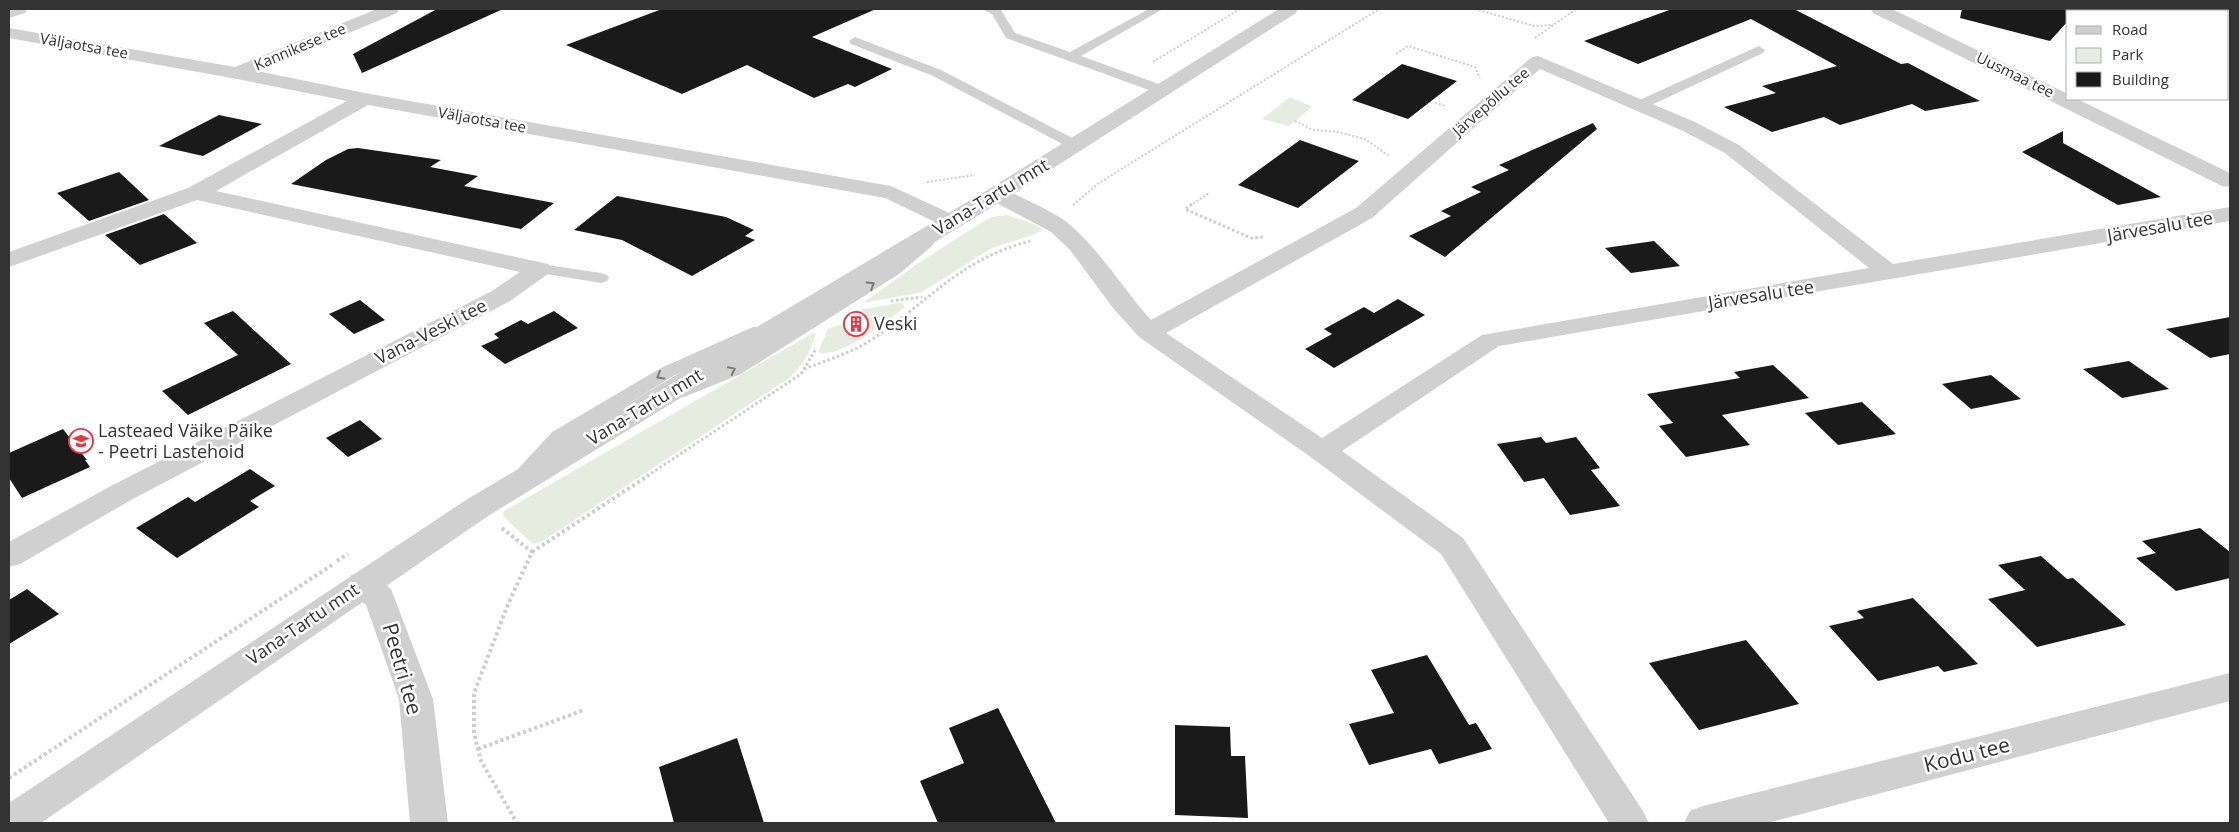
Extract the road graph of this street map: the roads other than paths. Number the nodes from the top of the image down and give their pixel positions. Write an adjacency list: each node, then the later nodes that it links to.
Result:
1 (19, 9): 7 (street)
2 (391, 9): 12 (street, Kannikese tee)
3 (988, 9): 11 (lane)
4 (1157, 9): 11 (lane)
5 (1290, 9): 13 (street, Vana-Tartu mnt)
6 (1888, 10): 15 (street, Uusmaa tee)
7 (9, 13)
8 (9, 33): 12 (street, Väljaotsa tee)
9 (855, 41): 18 (lane)
10 (1759, 50): 17 (lane)
11 (1069, 58): 13 (lane)
12 (237, 74): 14 (street, Väljaotsa tee)
13 (1162, 90): 18 (street, Vana-Tartu mnt)
14 (365, 99): 21 (street); 23 (street, Väljaotsa tee)
15 (2066, 99)
16 (2068, 100): 19 (street, Uusmaa tee)
17 (1640, 105): 26 (street, Järvepõllu tee); 29 (street, Järvepõllu tee)
18 (1075, 145): 20 (street, Vana-Tartu mnt)
19 (2230, 181)
20 (988, 183): 23 (street, Vana-Tartu mnt); 29 (street)
21 (196, 193): 24 (street); 25 (street)
22 (2230, 214): 26 (street, Järvesalu tee)
23 (950, 222): 28 (street, Vana-Tartu mnt); 30 (lane, one-way to 23)
24 (9, 260)
25 (540, 269): 27 (lane); 33 (street, Vana-Veski tee)
26 (1889, 273): 31 (street, Järvesalu tee)
27 (601, 278)
28 (815, 304): 30 (street, Vana-Tartu mnt); 32 (lane, one-way to 32)
29 (1148, 332): 31 (street)
30 (639, 410): 32 (street, Vana-Tartu mnt)
31 (1322, 451): 38 (street)
32 (513, 487): 34 (street, Vana-Tartu mnt)
33 (9, 556)
34 (362, 584): 36 (street, Vana-Tartu mnt); 37 (street, Peetri tee)
35 (2230, 688): 39 (street, Kodu tee)
36 (10, 823)
37 (429, 823)
38 (1630, 823)
39 (1703, 823)

